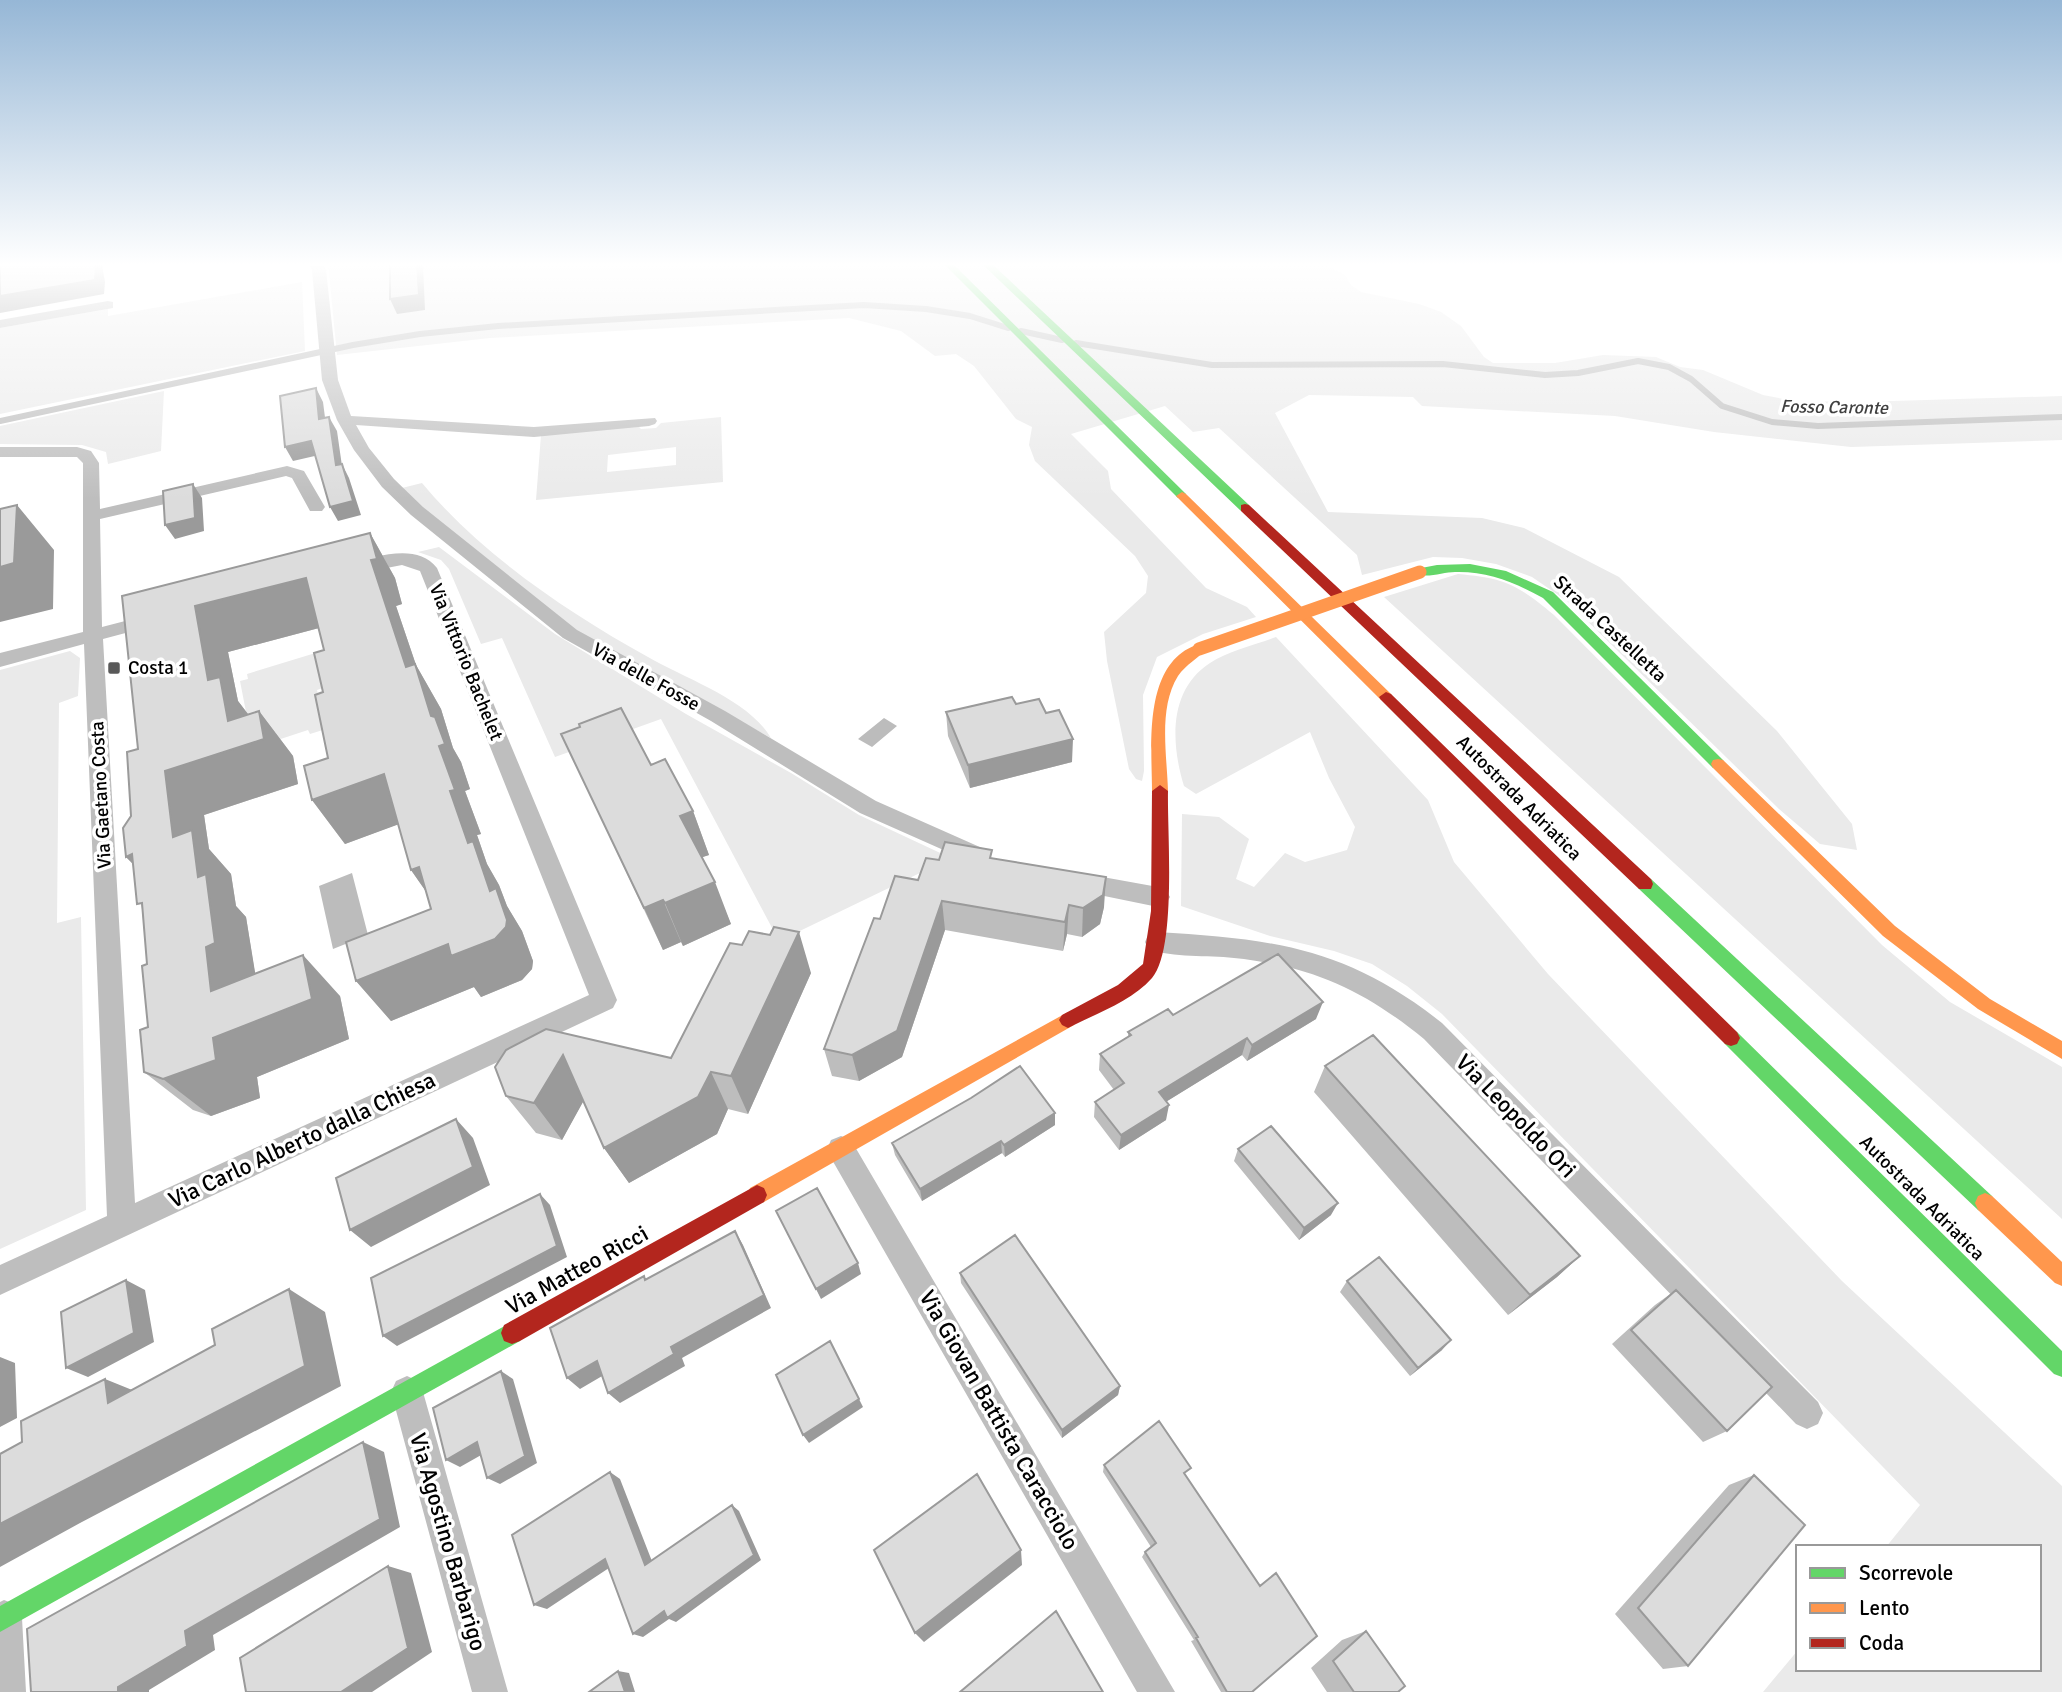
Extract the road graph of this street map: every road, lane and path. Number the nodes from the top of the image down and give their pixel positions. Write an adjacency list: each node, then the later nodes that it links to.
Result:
1 (325, 341): 4 (street, Via delle Fosse)
2 (1026, 341): 23 (main road, Autostrada Adriatica)
3 (1068, 341): 21 (main road, Autostrada Adriatica)
4 (345, 420): 5 (street); 13 (street, Via delle Fosse)
5 (649, 421)
6 (5, 453): 8 (street, Via Gaetano Costa)
7 (316, 507): 8 (street)
8 (91, 516): 11 (street, Via Gaetano Costa)
9 (332, 574): 17 (street, Via Vittorio Bachelet)
10 (170, 616): 11 (street)
11 (93, 635): 12 (street); 20 (street, Via Gaetano Costa)
12 (0, 660)
13 (990, 859)
14 (1055, 877): 15 (street)
15 (1158, 897): 16 (main road, Strada Castelletta); 18 (main road, Strada Castelletta, bridge)
16 (1157, 942): 19 (main road, Via Matteo Ricci); 25 (street, Via Leopoldo Ori)
17 (604, 1000): 20 (street, Via Carlo Alberto dalla Chiesa)
18 (2062, 1051)
19 (841, 1149): 24 (main road, Via Matteo Ricci); 29 (street, Via Giovan Battista Caracciolo)
20 (122, 1223): 22 (street, Via Carlo Alberto dalla Chiesa)
21 (2062, 1276)
22 (0, 1280)
23 (2062, 1366)
24 (407, 1392): 26 (main road, Via Matteo Ricci); 28 (street, Via Agostino Barbarigo)
25 (1807, 1413)
26 (2, 1619): 27 (street)
27 (8, 1692)
28 (490, 1692)
29 (1157, 1692)

